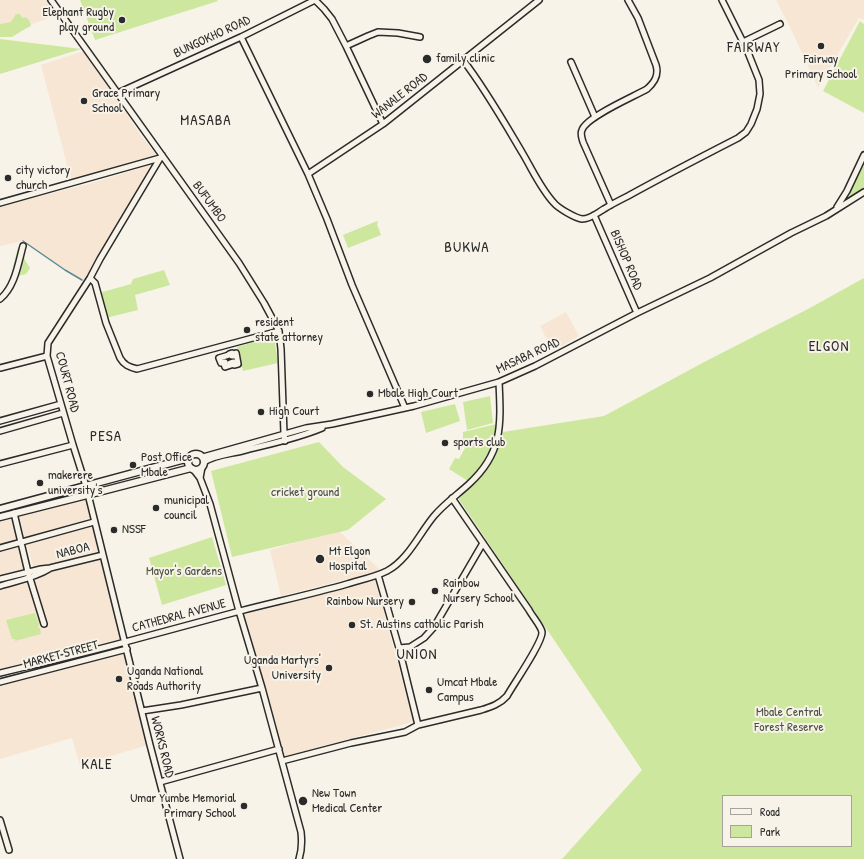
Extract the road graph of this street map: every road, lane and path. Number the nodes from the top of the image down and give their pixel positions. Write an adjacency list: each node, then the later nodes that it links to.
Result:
1 (51, 0): 13 (street, BUFUMBO)
2 (315, 0): 8 (street, BUNGOKHO ROAD); 10 (street)
3 (539, 0): 11 (street, WANALE ROAD)
4 (628, 0): 14 (street)
5 (722, 0): 9 (street)
6 (780, 24): 9 (street)
7 (420, 36): 10 (street)
8 (241, 37): 13 (street, BUNGOKHO ROAD); 18 (street)
9 (743, 42): 21 (street)
10 (346, 46): 15 (street)
11 (463, 60): 15 (street, WANALE ROAD); 23 (street)
12 (571, 62): 14 (street)
13 (118, 93): 17 (street, BUFUMBO)
14 (595, 117): 21 (street)
15 (382, 124): 18 (street, WANALE ROAD)
16 (864, 155): 22 (street)
17 (161, 157): 20 (street); 25 (street, COURT ROAD); 28 (street, BUFUMBO)
18 (308, 174): 34 (street)
19 (864, 192): 22 (street, MASABA ROAD)
20 (0, 203)
21 (611, 205): 23 (street)
22 (837, 208): 27 (street, MASABA ROAD)
23 (594, 215): 27 (street, BISHOP ROAD)
24 (23, 246): 26 (street)
25 (90, 278): 28 (street); 29 (street, COURT ROAD)
26 (0, 299)
27 (636, 314): 32 (street, MASABA ROAD)
28 (279, 331): 39 (street, BUFUMBO)
29 (47, 356): 31 (street); 33 (street, COURT ROAD)
30 (238, 364): 30 (street)
31 (0, 368)
32 (499, 382): 34 (street, MASABA ROAD); 49 (street, CATHEDRAL AVENUE)
33 (61, 404): 35 (street, COURT ROAD); 36 (street)
34 (405, 408): 37 (street, MASABA ROAD)
35 (63, 413): 38 (street); 41 (street, COURT ROAD)
36 (0, 421)
37 (332, 424): 39 (street, MASABA ROAD); 40 (street)
38 (0, 431)
39 (284, 434): 40 (street, BUFUMBO); 43 (street, MASABA ROAD)
40 (286, 441): 43 (street)
41 (73, 445): 44 (street); 47 (street, COURT ROAD)
42 (189, 458): 43 (main road); 45 (main road); 47 (main road)
43 (203, 462): 45 (main road); 46 (street)
44 (0, 464)
45 (192, 468): 46 (street); 48 (main road)
46 (200, 478): 62 (street)
47 (86, 486): 48 (street, COURT ROAD); 50 (main road)
48 (88, 495): 51 (main road); 53 (street, COURT ROAD)
49 (452, 498): 55 (street); 59 (street, CATHEDRAL AVENUE)
50 (0, 509)
51 (14, 513): 52 (main road); 54 (street)
52 (0, 517)
53 (94, 522): 54 (street); 57 (street, COURT ROAD)
54 (22, 542): 56 (street); 58 (street)
55 (483, 543): 65 (street); 73 (street)
56 (0, 548)
57 (103, 555): 58 (street, NABOA); 64 (street, COURT ROAD)
58 (29, 575): 60 (street, NABOA); 61 (street, NABOA); 63 (street)
59 (378, 575): 62 (street, CATHEDRAL AVENUE); 65 (street)
60 (0, 579)
61 (0, 586)
62 (239, 611): 64 (street, CATHEDRAL AVENUE); 71 (street)
63 (44, 624)
64 (125, 641): 66 (street, WORKS ROAD); 67 (street, MARKET STREET)
65 (399, 648): 73 (street)
66 (127, 649): 68 (street, MARKET STREET); 72 (street, WORKS ROAD)
67 (70, 656): 68 (street); 69 (street, MARKET STREET)
68 (72, 664): 70 (street, MARKET STREET)
69 (0, 673)
70 (0, 682)
71 (262, 688): 72 (street); 74 (street)
72 (142, 711): 76 (street, WORKS ROAD)
73 (418, 725): 75 (street)
74 (279, 750): 75 (street); 76 (street)
75 (282, 761): 80 (street)
76 (160, 782): 79 (street, WORKS ROAD)
77 (0, 820): 78 (street)
78 (9, 850)
79 (180, 859)
80 (299, 859)

